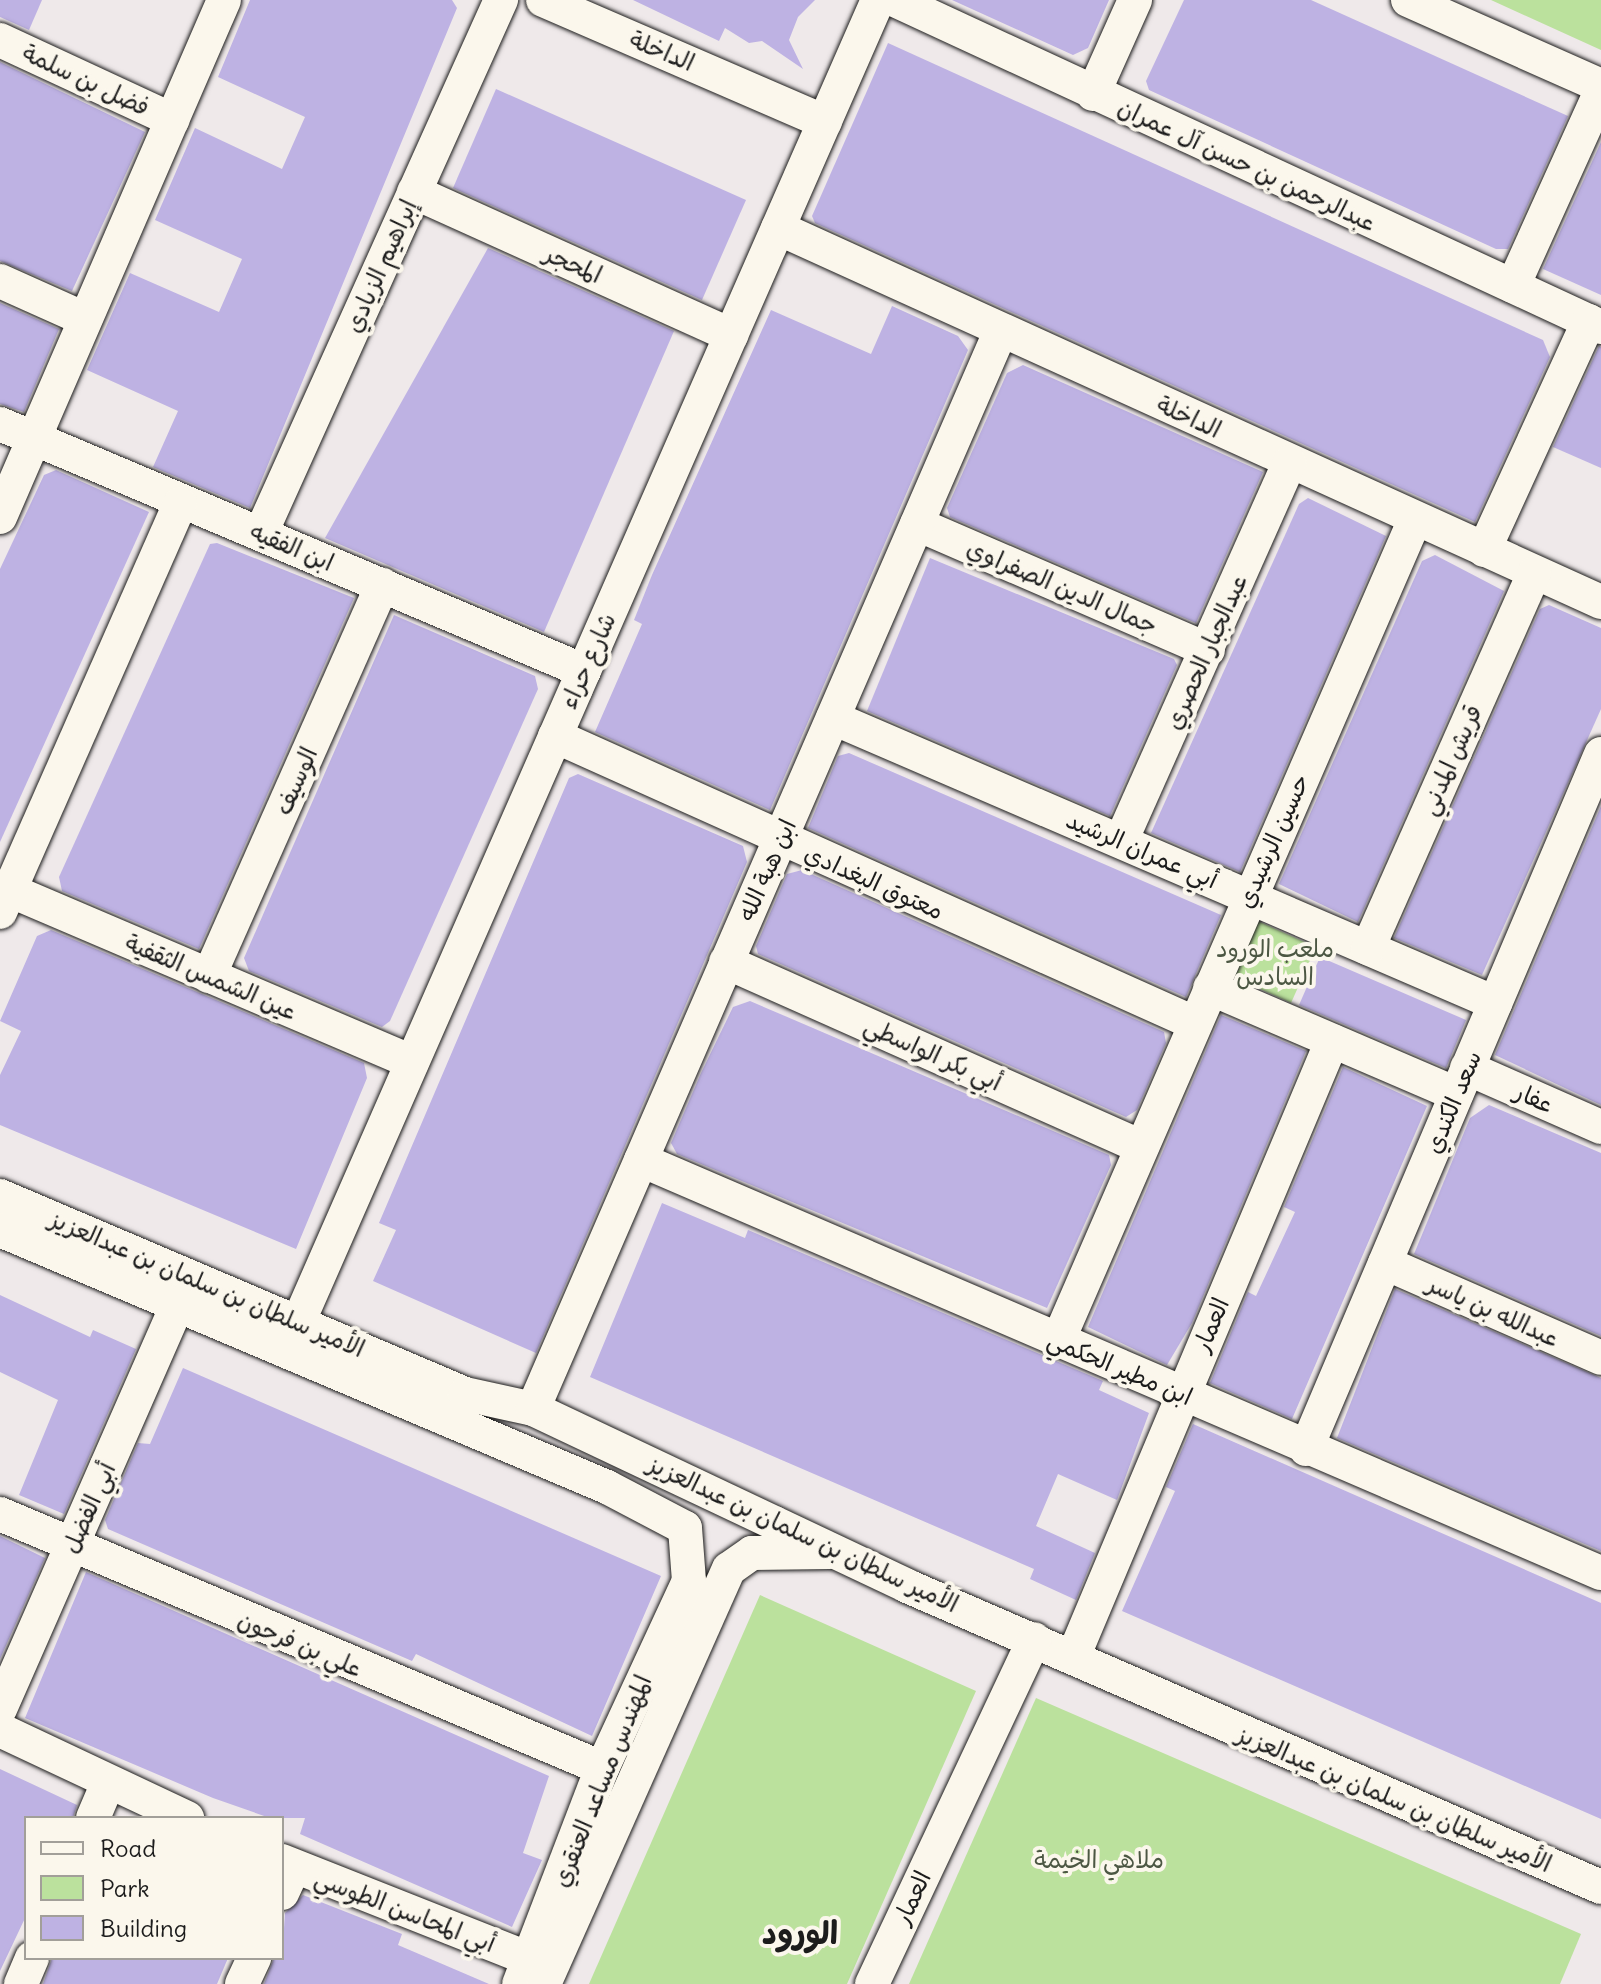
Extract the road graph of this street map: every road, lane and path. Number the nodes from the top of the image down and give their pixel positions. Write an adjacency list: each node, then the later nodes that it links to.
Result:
1 (224, 0): 11 (street)
2 (501, 0): 13 (street, إبراهيم الزيادي)
3 (543, 0): 12 (street, الداخلة)
4 (878, 0): 12 (street, شارع حراء)
5 (895, 0): 10 (street, عبدالرحمن بن حسن آل عمران)
6 (1135, 0): 10 (street)
7 (1408, 0): 9 (street)
8 (0, 40): 11 (street, فضل بن سلمة)
9 (1601, 89): 16 (street)
10 (1093, 94): 16 (street, عبدالرحمن بن حسن آل عمران)
11 (172, 120): 17 (street)
12 (825, 122): 14 (street, شارع حراء)
13 (414, 192): 20 (street, المحجر); 28 (street, إبراهيم الزيادي)
14 (778, 228): 19 (street, الداخلة); 20 (street, شارع حراء)
15 (0, 281): 17 (street)
16 (1513, 286): 18 (street, عبدالرحمن بن حسن آل عمران)
17 (85, 319): 22 (street)
18 (1595, 324): 29 (street)
19 (1001, 330): 23 (street, الداخلة); 27 (street, ابن هبة الله)
20 (731, 335): 34 (street, شارع حراء)
21 (0, 424): 22 (street, ابن الفقيه)
22 (33, 438): 24 (street, ابن الفقيه); 25 (street)
23 (1289, 463): 26 (street, الداخلة); 33 (street, عبدالجبار الحصري)
24 (180, 504): 28 (street, ابن الفقيه); 41 (street)
25 (0, 517)
26 (1415, 519): 29 (street, الداخلة); 40 (street, حسين الرشيدي)
27 (917, 524): 33 (street, جمال الدين الصفراوي); 35 (street, ابن هبة الله)
28 (261, 533): 31 (street, ابن الفقيه)
29 (1484, 550): 30 (street, الداخلة)
30 (1534, 573): 32 (street, الداخلة); 42 (street, قريش المدني)
31 (382, 585): 34 (street, ابن الفقيه); 44 (street, الوسيف)
32 (1601, 602)
33 (1208, 650): 39 (street, عبدالجبار الحصري)
34 (584, 671): 36 (street, شارع حراء)
35 (833, 718): 38 (street, ابن هبة الله); 39 (street, أبي عمران الرشيد)
36 (555, 736): 38 (street, معتوق البغدادي); 49 (street, شارع حراء)
37 (1601, 754): 46 (street, سعد الكندي)
38 (780, 840): 43 (street, ابن هبة الله); 47 (street, معتوق البغدادي)
39 (1121, 841): 40 (street, أبي عمران الرشيد)
40 (1249, 896): 42 (street, أبي عمران الرشيد); 45 (street, حسين الرشيدي)
41 (5, 901): 44 (street, عين الشمس الثقفية)
42 (1368, 948): 46 (street, أبي عمران الرشيد)
43 (726, 962): 52 (street, أبي بكر الواسطي); 53 (street, ابن هبة الله)
44 (209, 976): 49 (street, عين الشمس الثقفية)
45 (1210, 988): 47 (street, حسين الرشيدي); 48 (street)
46 (1495, 1003): 50 (street, سعد الكندي)
47 (1194, 1023): 52 (street, حسين الرشيدي)
48 (1332, 1041): 50 (street); 62 (street, العمار)
49 (412, 1062): 58 (street, شارع حراء)
50 (1462, 1081): 51 (street, عفار); 56 (street, سعد الكندي)
51 (1601, 1127)
52 (1139, 1146): 59 (street, حسين الرشيدي)
53 (641, 1160): 59 (street, ابن مطير الحكمي); 64 (street, ابن هبة الله)
54 (0, 1196): 58 (street, الأمير سلطان بن سلمان بن عبدالعزيز)
55 (0, 1230): 57 (street, الأمير سلطان بن سلمان بن عبدالعزيز)
56 (1385, 1263): 60 (street, عبدالله بن ياسر); 65 (street, سعد الكندي)
57 (177, 1305): 61 (street, الأمير سلطان بن سلمان بن عبدالعزيز); 67 (street, أبي الفضل)
58 (298, 1323): 61 (street, الأمير سلطان بن سلمان بن عبدالعزيز)
59 (1058, 1341): 62 (street, ابن مطير الحكمي)
60 (1601, 1358)
61 (410, 1386): 63 (street, الأمير سلطان بن سلمان بن عبدالعزيز)
62 (1182, 1394): 65 (street, ابن مطير الحكمي); 72 (street, العمار)
63 (463, 1409): 64 (street, الأمير سلطان بن سلمان بن عبدالعزيز); 70 (street, الأمير سلطان بن سلمان بن عبدالعزيز)
64 (533, 1409): 68 (street, الأمير سلطان بن سلمان بن عبدالعزيز)
65 (1306, 1449): 69 (street, ابن مطير الحكمي)
66 (0, 1514): 67 (street, علي بن فرحون)
67 (73, 1547): 73 (street, أبي الفضل); 75 (street, علي بن فرحون)
68 (847, 1554): 71 (street, الأمير سلطان بن سلمان بن عبدالعزيز); 83 (street)
69 (1601, 1573)
70 (689, 1581): 75 (street, المهندس مساعد العنقري)
71 (1034, 1639): 72 (street, الأمير سلطان بن سلمان بن عبدالعزيز); 86 (street, العمار)
72 (1074, 1655): 80 (street, الأمير سلطان بن سلمان بن عبدالعزيز)
73 (0, 1709)
74 (0, 1730): 76 (street)
75 (602, 1768): 83 (street, المهندس مساعد العنقري)
76 (108, 1782): 77 (street); 78 (street)
77 (94, 1816)
78 (183, 1816)
79 (286, 1874): 83 (street, أبي المحاسن الطوسي)
80 (1601, 1887)
81 (31, 1960): 84 (street)
82 (253, 1960): 85 (street)
83 (531, 1976)
84 (21, 1984)
85 (242, 1984)
86 (872, 1984)

